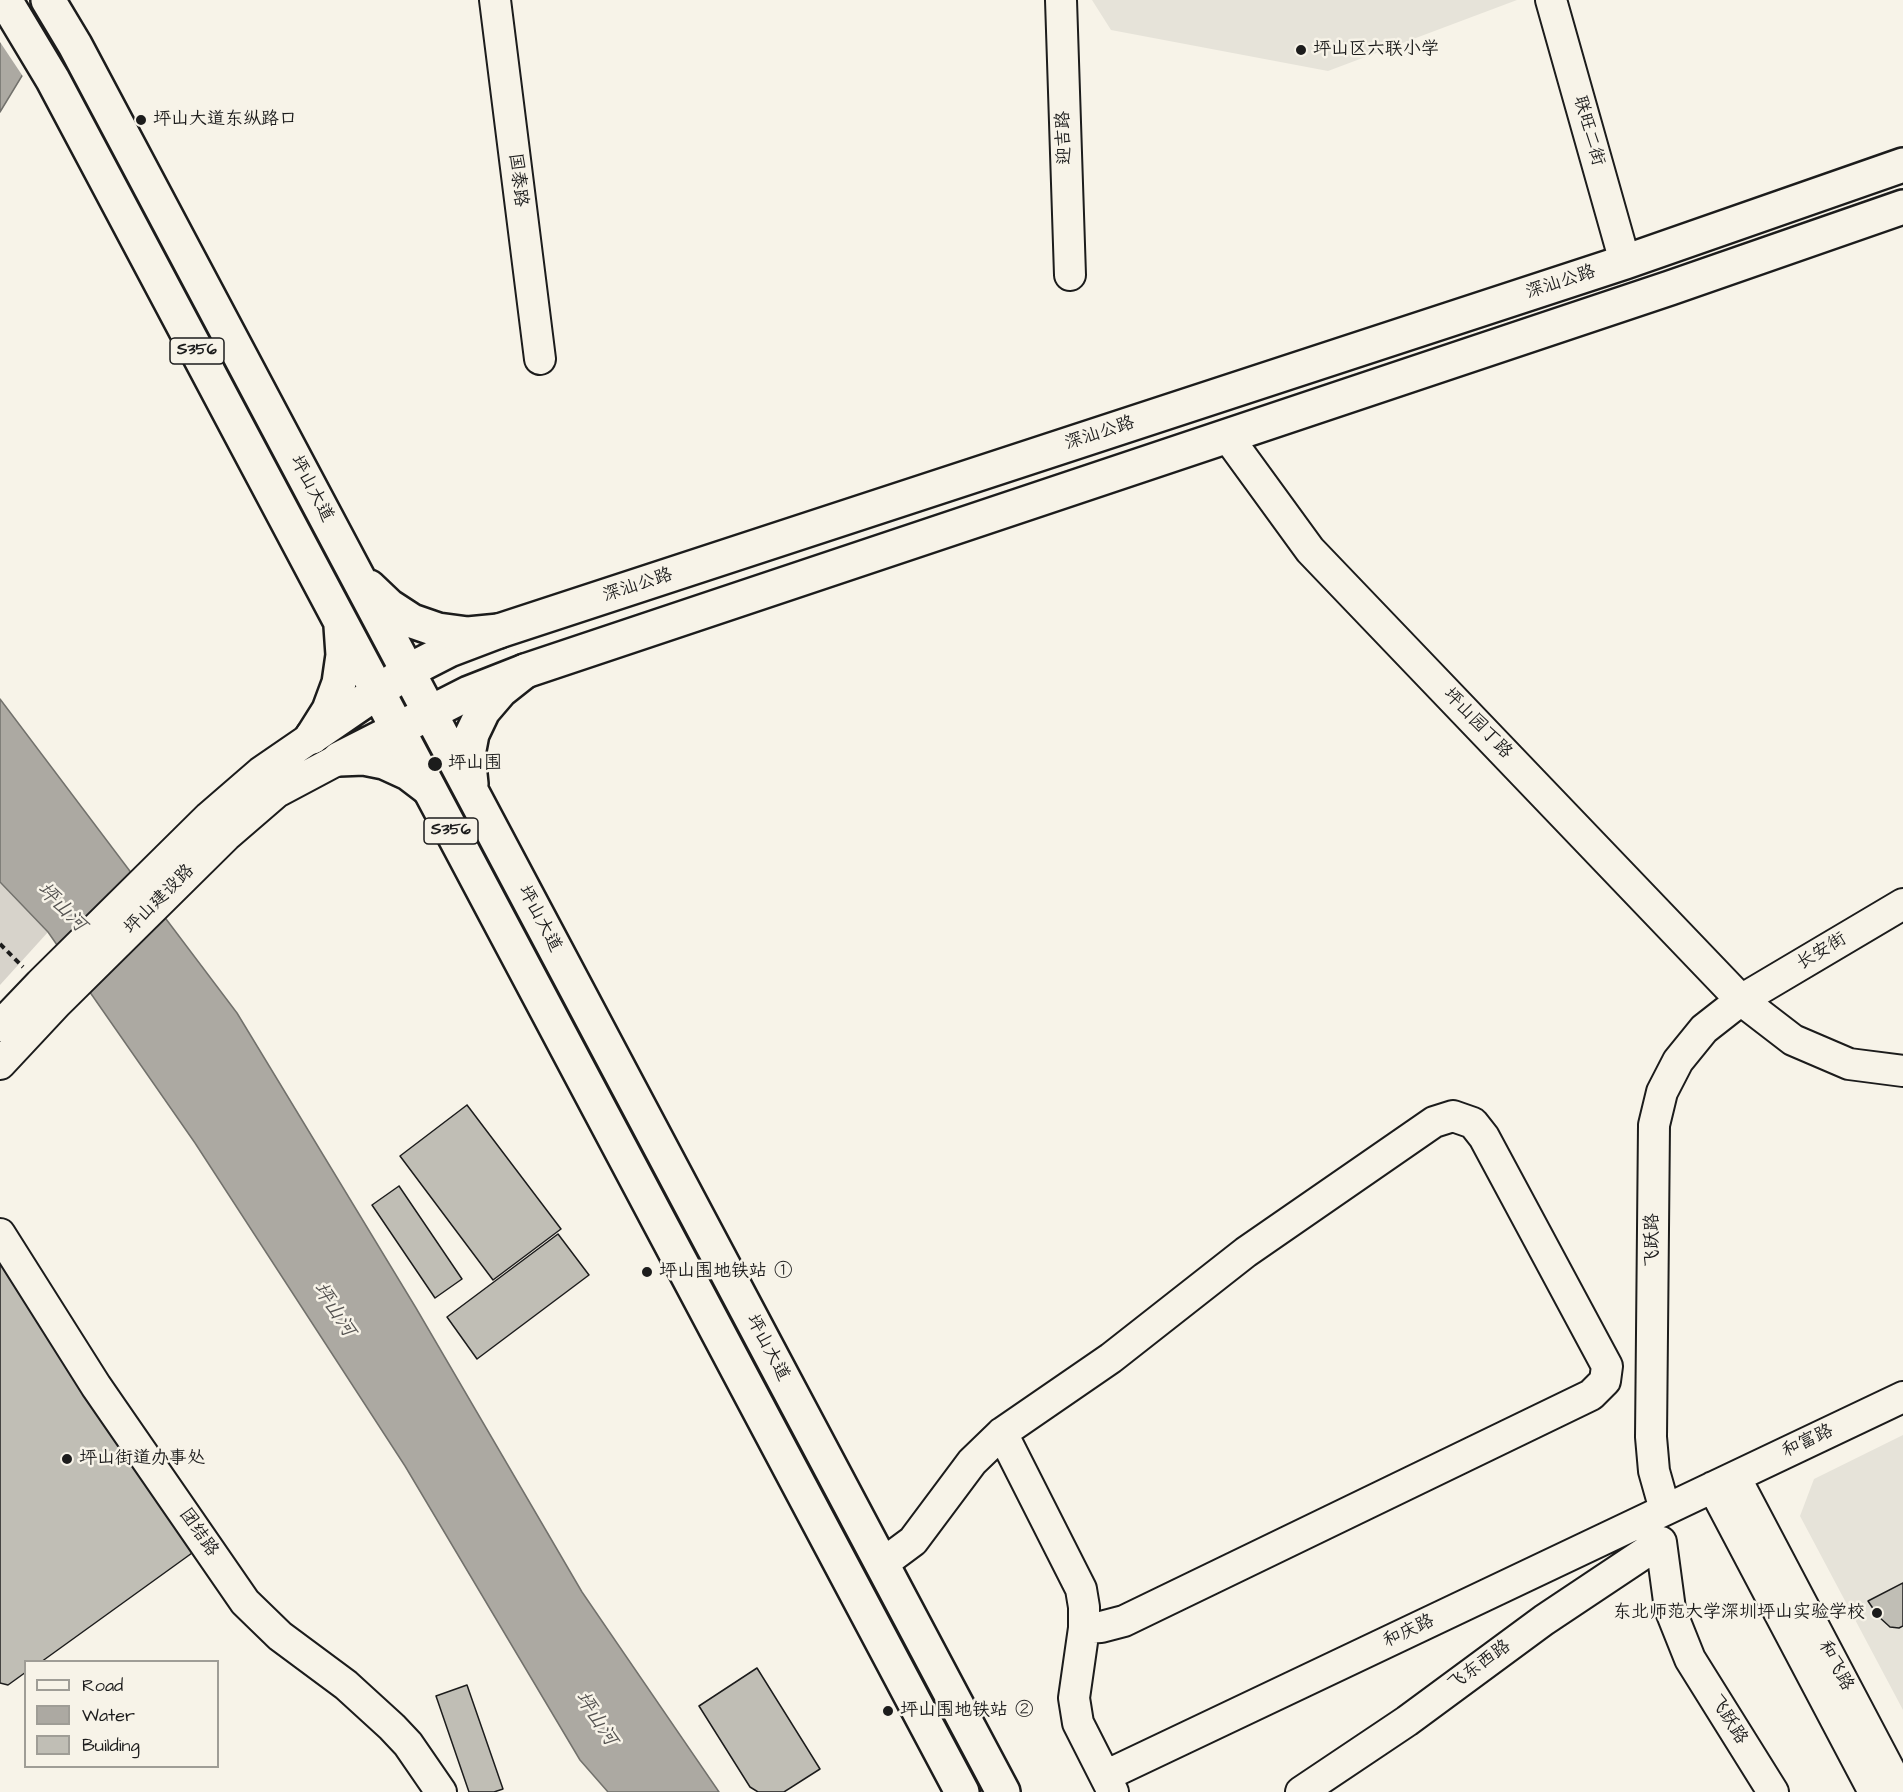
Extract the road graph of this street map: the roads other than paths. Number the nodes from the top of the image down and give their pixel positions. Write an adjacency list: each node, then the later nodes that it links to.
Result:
1 (5, 0): 13 (main road, 坪山大道 / S356)
2 (48, 0): 12 (main road, 坪山大道 / S356)
3 (495, 0): 10 (street, 国泰路)
4 (1061, 0): 9 (street, 迎吉路)
5 (1551, 0): 8 (street, 联旺二街)
6 (1903, 165): 8 (main road, 深汕公路)
7 (1903, 207): 11 (main road)
8 (1625, 262): 14 (main road, 深汕公路)
9 (1070, 275)
10 (540, 359)
11 (1227, 436): 16 (main road); 27 (street, 坪山园丁路)
12 (352, 567): 14 (main road); 15 (main road, 坪山大道 / S356)
13 (341, 621): 17 (main road, 坪山大道 / S356); 20 (main road)
14 (500, 631): 15 (main road, 深汕公路)
15 (408, 671): 17 (main road, 深汕公路); 18 (main road, 坪山大道 / S356)
16 (525, 671): 18 (main road); 23 (main road)
17 (378, 692): 19 (main road, 坪山大道 / S356); 20 (main road, 深汕公路)
18 (429, 712): 19 (main road); 23 (main road, 坪山大道 / S356)
19 (397, 729): 21 (main road); 22 (main road, 坪山大道 / S356)
20 (312, 737): 24 (street, 坪山建设路)
21 (339, 759): 22 (main road); 24 (street, 坪山建设路)
22 (429, 789): 41 (main road, 坪山大道 / S356)
23 (476, 800): 37 (main road, 坪山大道 / S356)
24 (158, 885): 26 (street, 坪山建设路)
25 (1903, 904): 27 (street, 长安街)
26 (49, 993): 28 (street, 坪山建设路); 29 (street, 坪山建设路)
27 (1741, 1000): 30 (street, 坪山园丁路); 35 (street, 飞跃路)
28 (0, 1026)
29 (0, 1064)
30 (1903, 1071)
31 (0, 1234): 40 (street, 团结路)
32 (1903, 1397): 34 (street, 和富路)
33 (1002, 1433): 37 (street); 38 (street); 38 (street)
34 (1724, 1482): 35 (street, 和庆路); 45 (street, 和飞路); 46 (street, 和飞路)
35 (1665, 1510): 39 (street, 和庆路)
36 (1661, 1542): 43 (street, 飞东西路); 44 (street, 飞跃路)
37 (882, 1564): 42 (main road, 坪山大道 / S356)
38 (1084, 1628): 39 (street)
39 (1109, 1784)
40 (441, 1792)
41 (962, 1792)
42 (1003, 1792)
43 (1301, 1792)
44 (1773, 1792)
45 (1874, 1792)
46 (1901, 1792)

